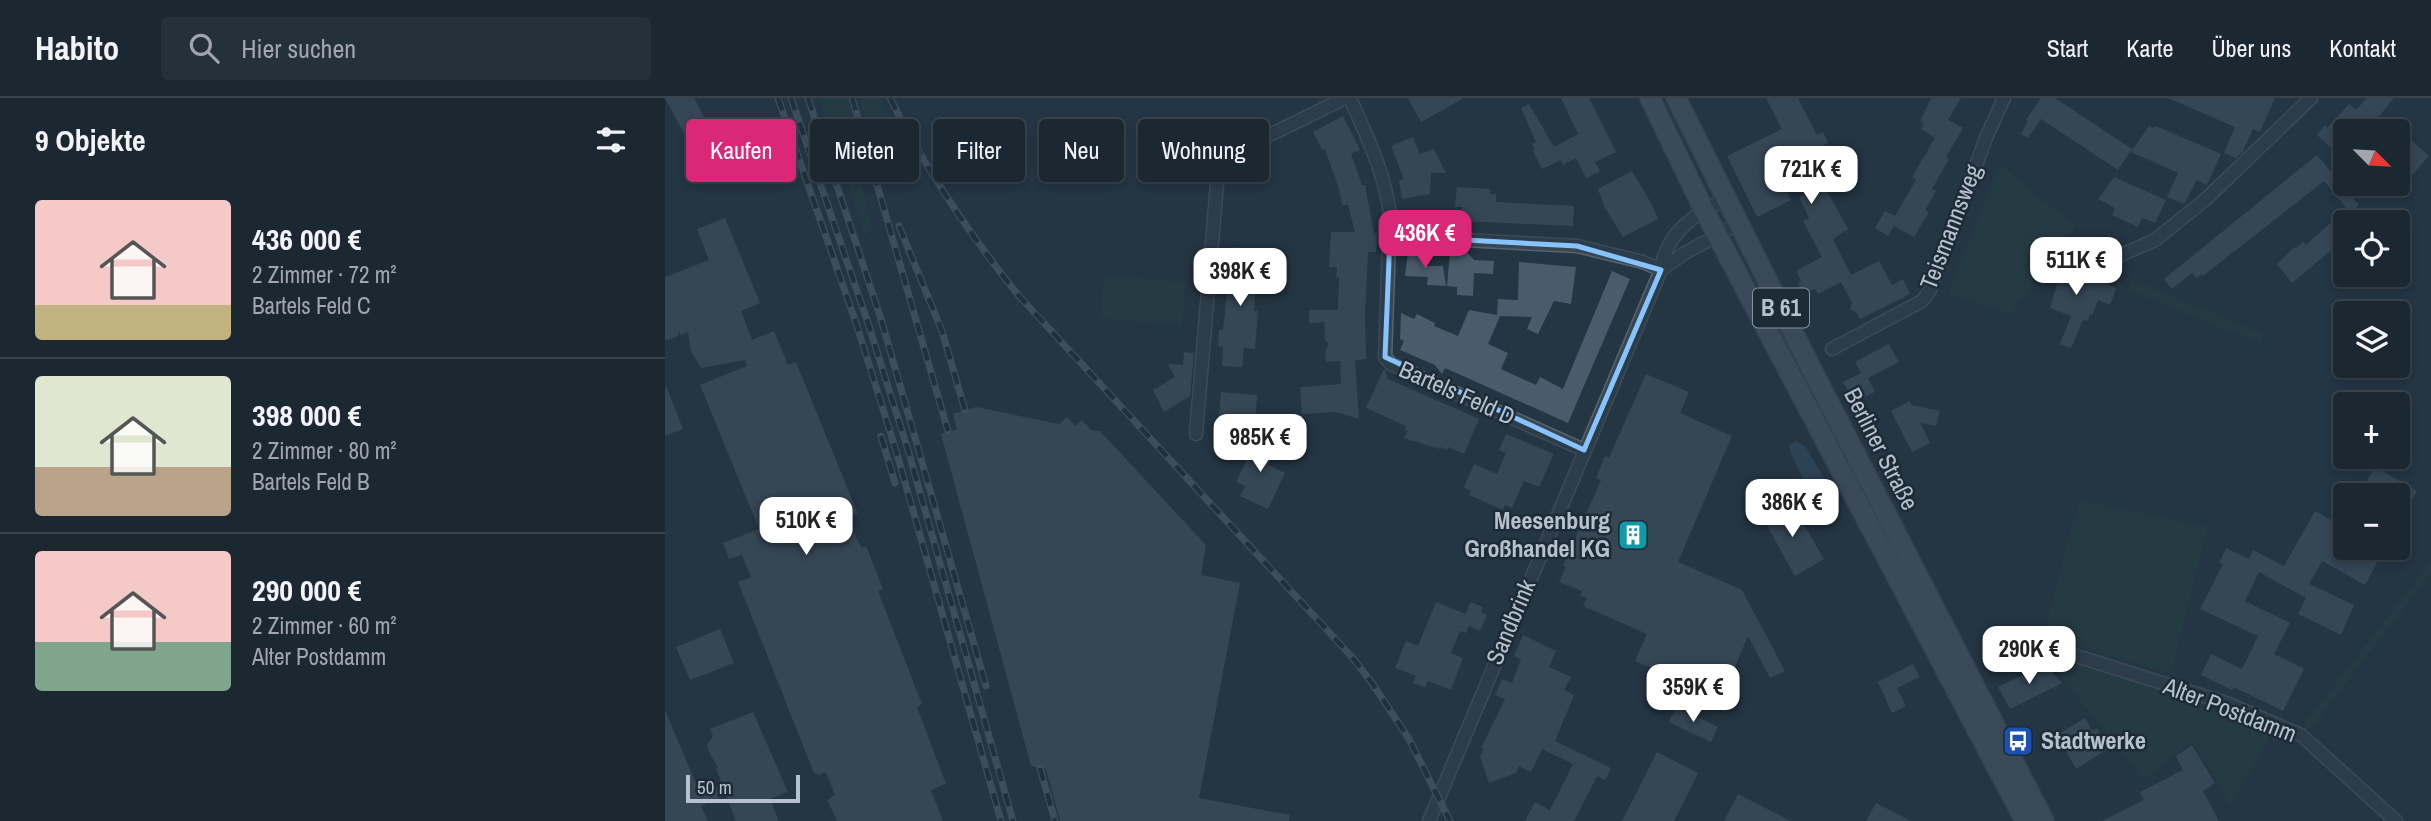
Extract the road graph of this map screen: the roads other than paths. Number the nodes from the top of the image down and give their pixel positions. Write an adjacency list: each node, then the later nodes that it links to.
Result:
1 (1348, 98): 10 (street, Bartels Feld D); 14 (street)
2 (1650, 98): 7 (main road, Berliner Straße / B 61)
3 (1676, 98): 6 (main road, Berliner Straße / B 61)
4 (2004, 98): 13 (street, Teismannsweg)
5 (2311, 98): 11 (street)
6 (1726, 199): 7 (street, Sandbrink); 8 (main road, Berliner Straße / B 61)
7 (1704, 209): 9 (main road, Berliner Straße / B 61); 12 (street, Sandbrink)
8 (1738, 223): 9 (street); 19 (main road, Berliner Straße / B 61)
9 (1717, 234): 12 (street); 18 (main road, Berliner Straße / B 61)
10 (1389, 236): 12 (street); 15 (street, Bartels Feld D)
11 (2121, 255)
12 (1661, 270): 15 (street, Sandbrink)
13 (1832, 349)
14 (1196, 433)
15 (1584, 450): 17 (street, Sandbrink)
16 (2038, 644): 20 (street, Alter Postdamm)
17 (1429, 821)
18 (2025, 821)
19 (2045, 821)
20 (2396, 821)

